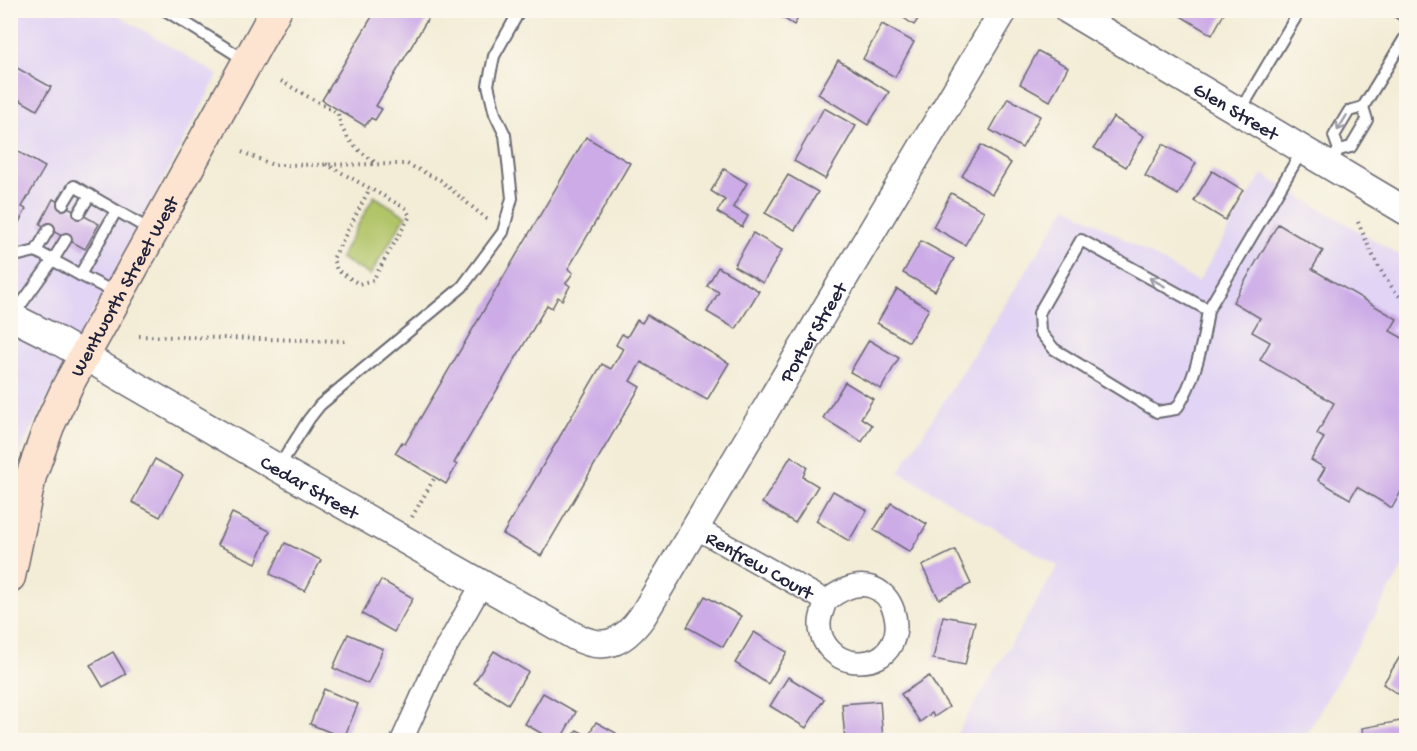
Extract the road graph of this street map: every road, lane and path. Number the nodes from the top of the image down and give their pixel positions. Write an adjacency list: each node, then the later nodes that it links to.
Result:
1 (165, 10): 10 (lane)
2 (276, 10): 10 (main road, Wentworth Street West)
3 (520, 10): 28 (lane)
4 (1004, 10): 44 (street, Porter Street)
5 (1068, 10): 13 (street, Glen Street)
6 (1300, 10): 13 (lane)
7 (1395, 10): 8 (lane)
8 (1407, 17)
9 (1407, 36): 12 (lane)
10 (247, 62): 27 (main road, Wentworth Street West)
11 (281, 81): 18 (path)
12 (1363, 107): 16 (lane); 16 (lane, one-way to 16)
13 (1239, 113): 14 (street, Glen Street)
14 (1302, 151): 16 (street, Glen Street); 36 (lane)
15 (243, 152): 17 (path)
16 (1334, 158): 23 (street, Glen Street)
17 (326, 164): 18 (path); 19 (path)
18 (379, 164): 28 (path)
19 (369, 188): 19 (path)
20 (90, 195): 21 (lane); 22 (lane); 24 (lane)
21 (63, 204)
22 (116, 211): 27 (lane); 33 (lane)
23 (1407, 211)
24 (79, 213)
25 (1358, 222): 35 (path)
26 (49, 229): 30 (lane)
27 (153, 231): 34 (main road, Wentworth Street West)
28 (503, 232): 41 (lane)
29 (66, 239): 32 (lane)
30 (36, 251): 31 (lane); 32 (lane)
31 (10, 255)
32 (53, 260): 33 (lane); 37 (lane)
33 (80, 275): 34 (lane)
34 (119, 295): 40 (main road, Wentworth Street West)
35 (1407, 303)
36 (1208, 310): 36 (lane, one-way to 36)
37 (11, 316): 40 (street, Cedar Street)
38 (139, 336): 39 (path)
39 (346, 342)
40 (85, 356): 41 (street, Cedar Street); 45 (main road, Wentworth Street West)
41 (278, 468): 46 (street, Cedar Street)
42 (435, 477): 43 (path)
43 (412, 517)
44 (694, 527): 47 (street, Renfrew Court); 48 (street, Porter Street)
45 (10, 577)
46 (482, 584): 48 (street, Cedar Street); 49 (street)
47 (826, 601)
48 (613, 642)
49 (402, 741)

